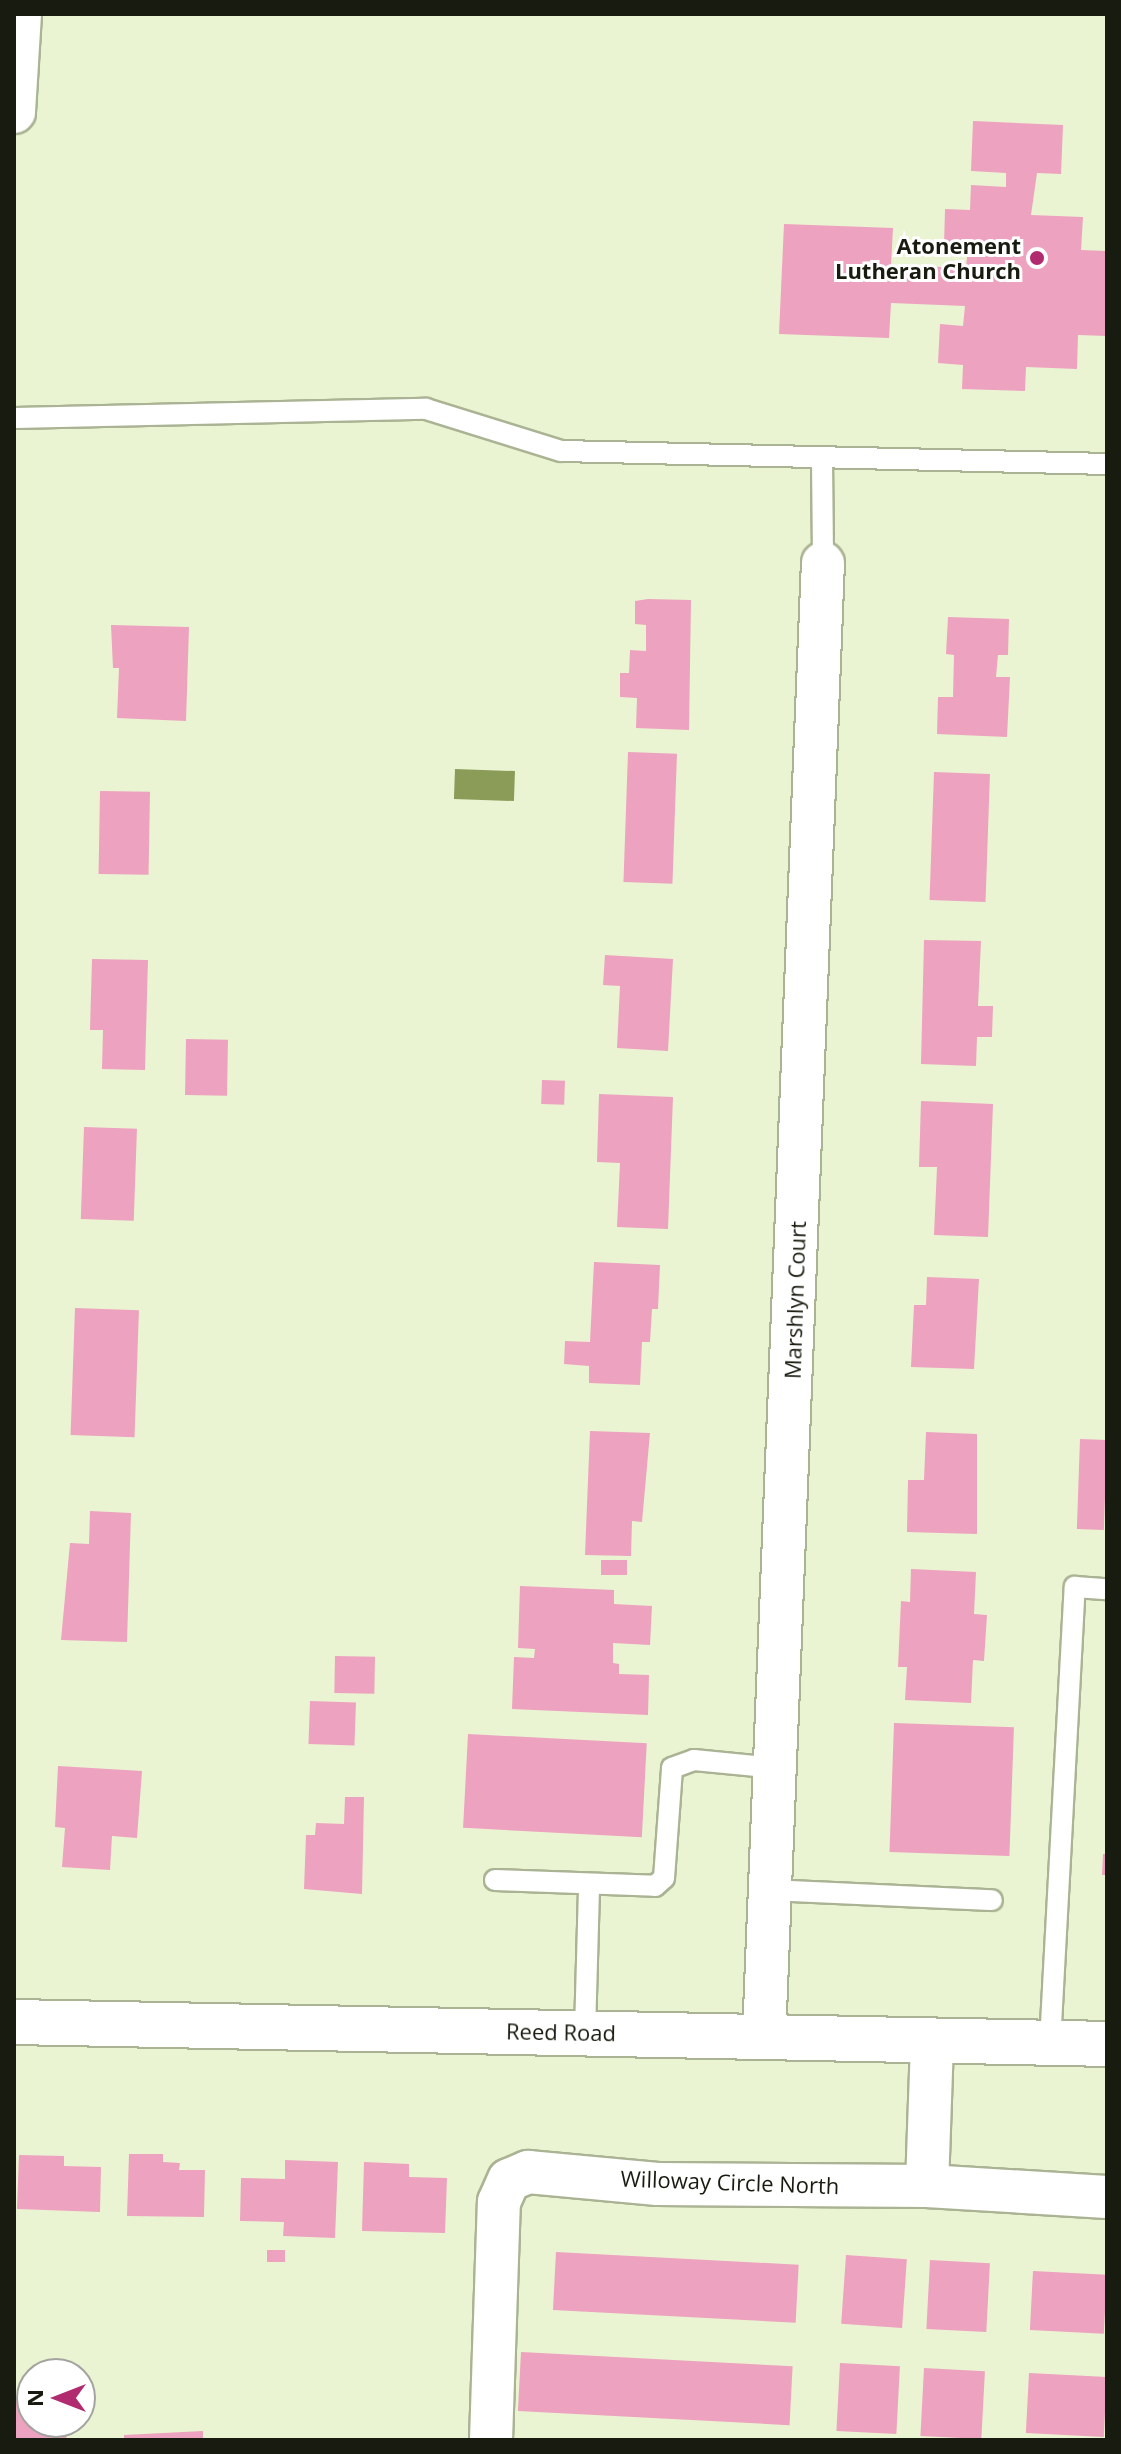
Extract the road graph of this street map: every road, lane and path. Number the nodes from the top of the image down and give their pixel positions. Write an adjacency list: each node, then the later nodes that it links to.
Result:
1 (20, 14): 2 (street)
2 (14, 112)
3 (14, 418): 4 (lane)
4 (822, 460): 5 (lane); 6 (lane)
5 (1107, 464)
6 (823, 563): 8 (street, Marshlyn Court)
7 (1107, 1589): 17 (lane)
8 (775, 1768): 10 (lane); 11 (street, Marshlyn Court)
9 (495, 1880): 10 (lane)
10 (589, 1885): 14 (lane)
11 (768, 1890): 12 (lane); 15 (street, Marshlyn Court)
12 (992, 1900)
13 (14, 2022): 14 (main road, Reed Road)
14 (585, 2032): 15 (main road, Reed Road)
15 (764, 2037): 16 (main road, Reed Road)
16 (932, 2040): 17 (main road, Reed Road); 19 (street)
17 (1050, 2043): 18 (main road, Reed Road)
18 (1107, 2044)
19 (927, 2186): 20 (street); 21 (street, Willoway Circle North)
20 (1107, 2197)
21 (491, 2440)

